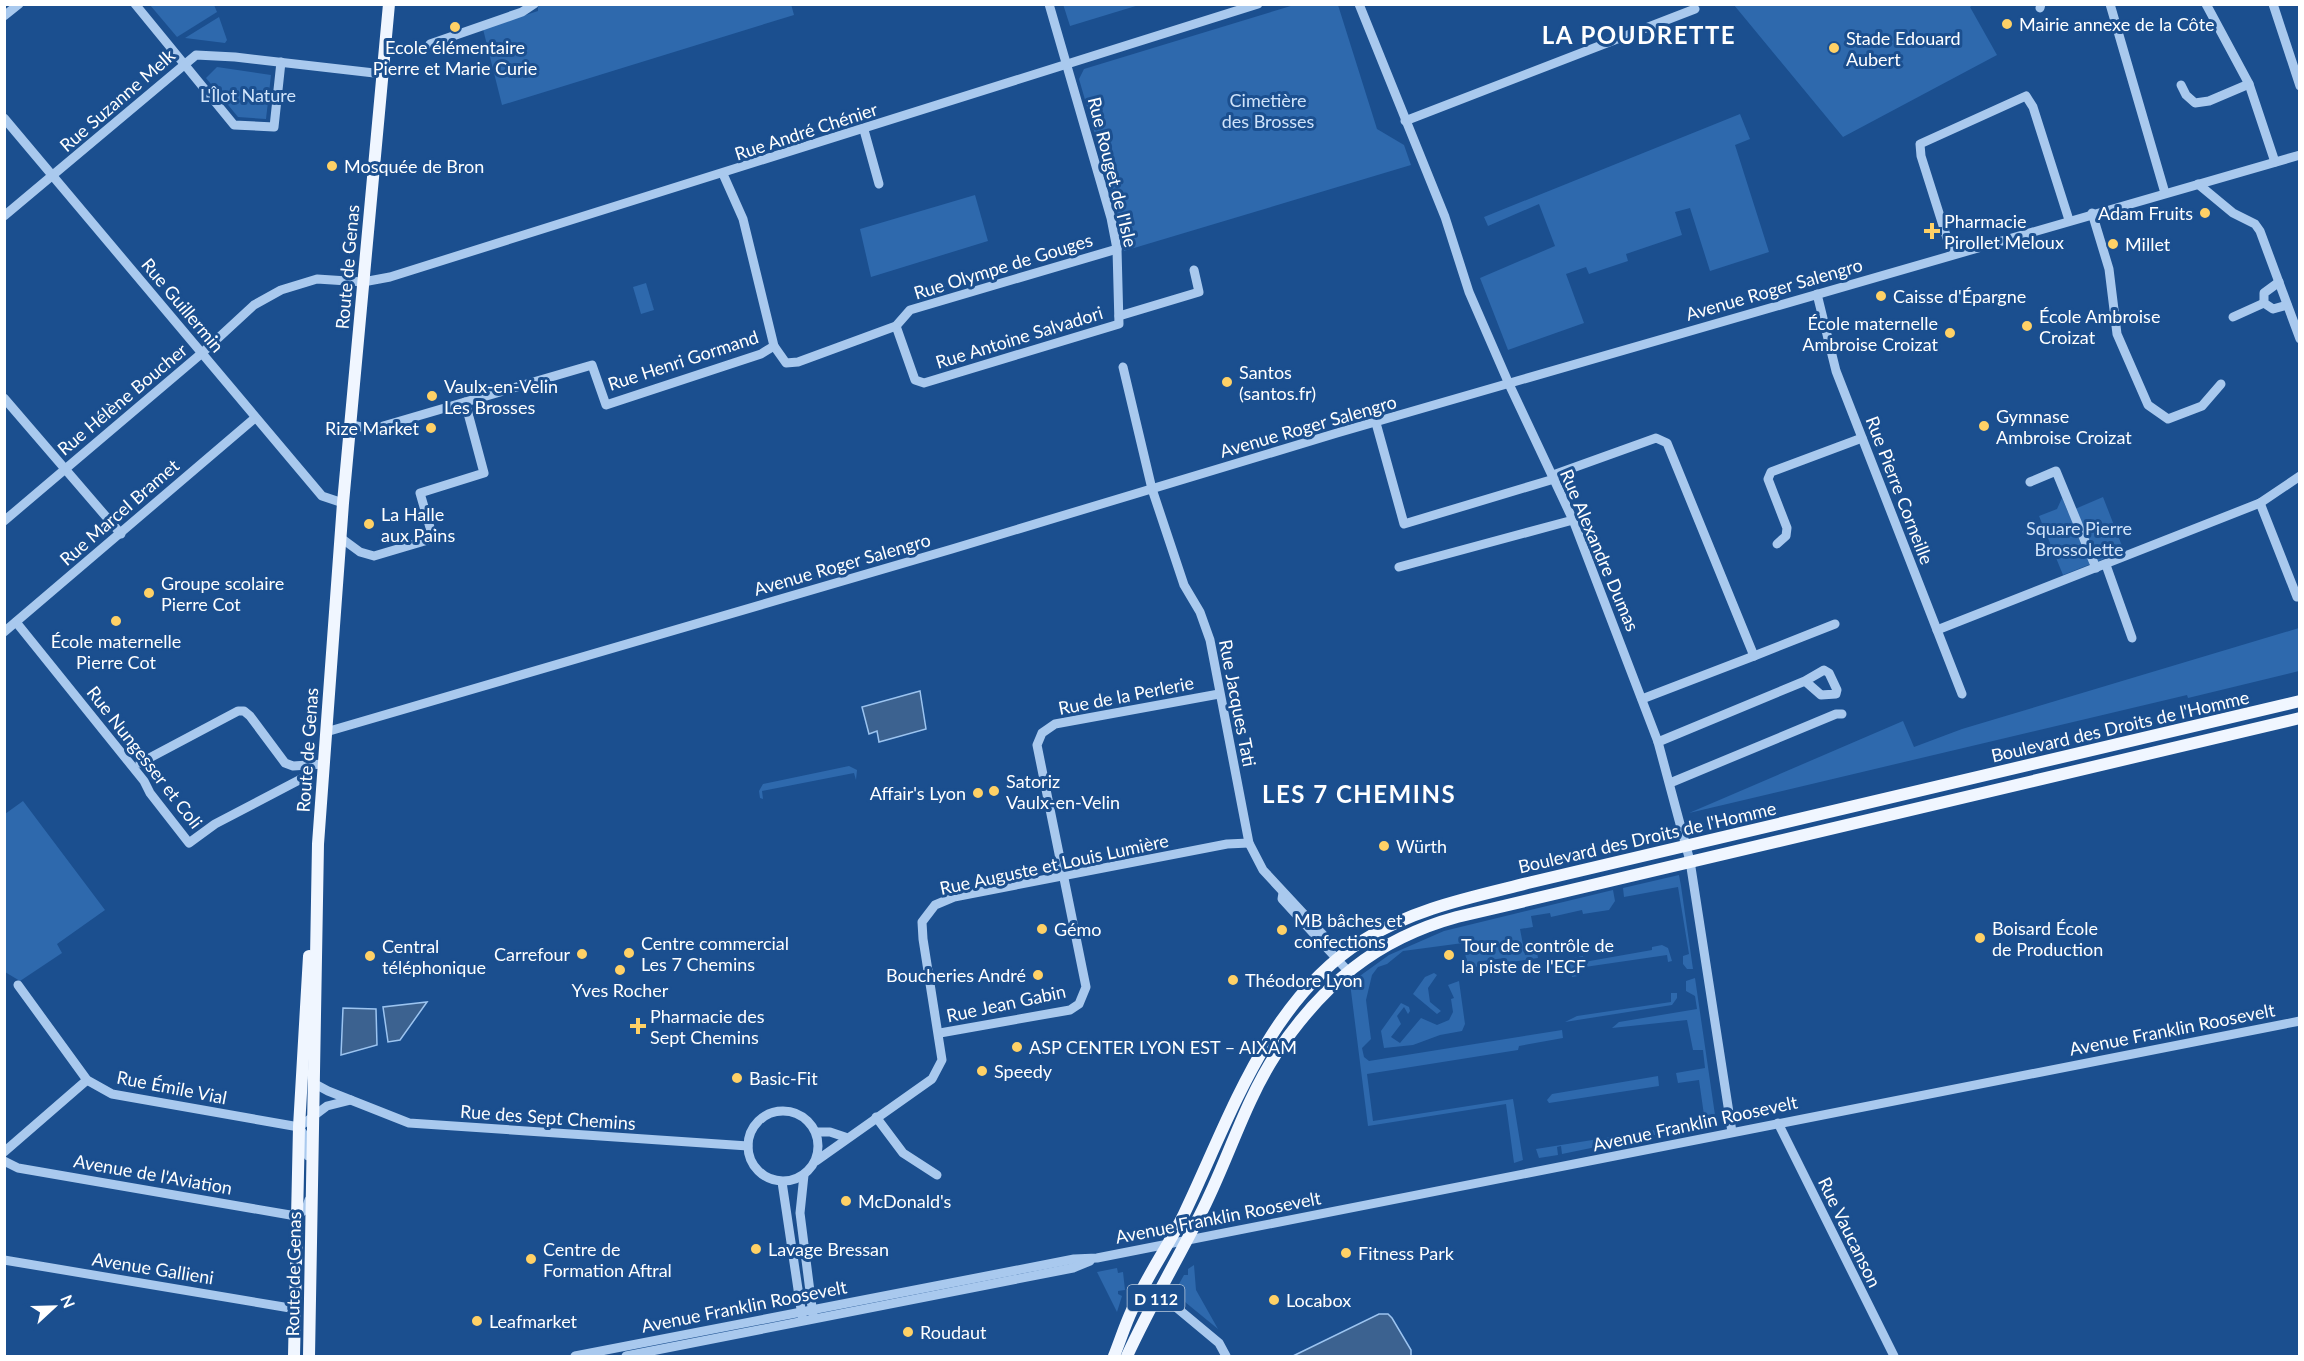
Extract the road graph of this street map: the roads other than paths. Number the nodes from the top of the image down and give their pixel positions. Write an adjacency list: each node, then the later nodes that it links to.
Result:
1 (19, 4): 12 (street)
2 (135, 4): 15 (street)
3 (388, 4): 17 (main road, Route de Genas)
4 (534, 4): 13 (street)
5 (1049, 4): 16 (street, Rue Rouget de l'Isle)
6 (1258, 4): 16 (street, Rue André Chénier)
7 (1359, 4): 22 (street, Rue Alexandre Dumas)
8 (2110, 4): 30 (street)
9 (2206, 4): 18 (street)
10 (2273, 4): 20 (street)
11 (1695, 9): 22 (street)
12 (4, 16)
13 (430, 44)
14 (281, 62): 15 (street, Rue Suzanne Melk); 15 (street); 17 (street, Rue Suzanne Melk)
15 (184, 64): 27 (street, Rue Suzanne Melk)
16 (1068, 65): 23 (street, Rue André Chénier); 34 (street, Rue Rouget de l'Isle)
17 (383, 74): 37 (main road, Route de Genas)
18 (2249, 84): 19 (street); 25 (street)
19 (2181, 85)
20 (2300, 86)
21 (4, 118): 27 (street, Rue Guillermin)
22 (1405, 121): 49 (street, Rue Alexandre Dumas)
23 (864, 130): 26 (street, Rue André Chénier); 28 (street)
24 (2300, 155): 25 (street, Avenue Roger Salengro)
25 (2275, 162): 29 (street, Avenue Roger Salengro)
26 (723, 174): 37 (street, Rue André Chénier); 46 (street, Rue Henri Gormand)
27 (55, 176): 32 (street, Rue Suzanne Melk); 47 (street, Rue Guillermin)
28 (879, 184)
29 (2198, 184): 30 (street, Avenue Roger Salengro); 38 (street)
30 (2165, 193): 31 (street, Avenue Roger Salengro)
31 (2092, 213): 33 (street, Avenue Roger Salengro); 50 (street)
32 (4, 216)
33 (2069, 220): 35 (street, Avenue Roger Salengro); 35 (street)
34 (1117, 249): 43 (street, Rue Rouget de l'Isle); 44 (street, Rue Olympe de Gouges)
35 (1952, 254): 39 (street, Avenue Roger Salengro)
36 (1194, 270): 43 (street)
37 (363, 282): 47 (street, Rue Hélène Boucher); 55 (main road, Route de Genas)
38 (2279, 282): 40 (street); 41 (street)
39 (1816, 294): 49 (street, Avenue Roger Salengro); 56 (street, Rue Pierre Corneille)
40 (2264, 303): 41 (street); 42 (street)
41 (2287, 305): 45 (street)
42 (2233, 317)
43 (1119, 320): 44 (street, Rue Antoine Salvadori)
44 (896, 326): 46 (street, Rue Olympe de Gouges)
45 (2300, 339)
46 (774, 346): 52 (street, Rue Henri Gormand)
47 (202, 353): 53 (street, Rue Guillermin); 57 (street, Rue Hélène Boucher)
48 (1123, 367): 61 (street)
49 (1509, 384): 54 (street, Avenue Roger Salengro); 58 (street, Rue Alexandre Dumas)
50 (2220, 384)
51 (4, 398): 57 (street)
52 (465, 402): 55 (street); 67 (street)
53 (255, 418): 62 (street, Rue Guillermin); 66 (street, Rue Marcel Bramet)
54 (1376, 423): 58 (street); 61 (street, Avenue Roger Salengro)
55 (351, 425): 62 (main road, Route de Genas)
56 (1862, 438): 68 (street); 74 (street, Rue Pierre Corneille)
57 (64, 470): 65 (street, Rue Hélène Boucher); 66 (street)
58 (1553, 477): 64 (street, Rue Alexandre Dumas); 77 (street)
59 (2300, 477): 63 (street)
60 (2030, 482): 69 (street)
61 (1152, 489): 79 (street, Rue Jacques Tati); 85 (street, Avenue Roger Salengro)
62 (343, 503): 67 (main road, Route de Genas)
63 (2260, 503): 69 (street); 71 (street)
64 (1573, 520): 70 (street); 81 (street, Rue Alexandre Dumas)
65 (4, 521)
66 (121, 534): 72 (street, Rue Marcel Bramet)
67 (340, 538): 85 (main road, Route de Genas)
68 (1777, 544)
69 (2101, 566): 74 (street); 76 (street)
70 (1399, 567)
71 (2297, 597)
72 (16, 622): 75 (street, Rue Marcel Bramet); 89 (street, Rue Nungesser et Coli)
73 (1835, 624): 77 (street)
74 (1937, 630): 80 (street, Rue Pierre Corneille)
75 (4, 632)
76 (2133, 638)
77 (1754, 656): 81 (street)
78 (1805, 681): 86 (street)
79 (1219, 694): 91 (street, Rue Jacques Tati); 95 (street, Rue de la Perlerie)
80 (1962, 694)
81 (1642, 699): 86 (street, Rue Alexandre Dumas)
82 (2300, 701): 92 (main road, Boulevard des Droits de l'Homme)
83 (1842, 714): 90 (street)
84 (2300, 718): 94 (main road, Boulevard des Droits de l'Homme)
85 (326, 732): 88 (main road, Route de Genas)
86 (1658, 742): 90 (street, Rue Alexandre Dumas)
87 (140, 763): 88 (street, Rue Nungesser et Coli)
88 (323, 764): 93 (main road, Route de Genas)
89 (300, 779)
90 (1670, 783): 92 (street, Rue Alexandre Dumas)
91 (1249, 843): 95 (street, Rue Auguste et Louis Lumière); 97 (street, Rue Jacques Tati)
92 (1687, 846): 94 (street, Rue Alexandre Dumas); 97 (main road, Boulevard des Droits de l'Homme)
93 (318, 856): 96 (main road, Route de Genas); 103 (main road, Route de Genas)
94 (1690, 861): 98 (main road, Boulevard des Droits de l'Homme); 110 (street, Rue Alexandre Dumas)
95 (1065, 877): 101 (street, Rue Auguste et Louis Lumière); 101 (street, Rue Jean Gabin)
96 (311, 923): 103 (street); 108 (main road, Route de Genas)
97 (1338, 959): 98 (street, Rue Jacques Tati); 122 (main road, Boulevard des Droits de l'Homme)
98 (1347, 970): 121 (main road, Boulevard des Droits de l'Homme)
99 (18, 985): 102 (street, Rue Émile Vial)
100 (2300, 1021): 107 (street, Avenue Franklin Roosevelt)
101 (940, 1033): 106 (street, Rue Auguste et Louis Lumière)
102 (87, 1080): 108 (street, Rue Émile Vial); 113 (street)
103 (315, 1084): 104 (street, Rue des Sept Chemins); 105 (main road, Route de Genas)
104 (351, 1100): 105 (street); 112 (street, Rue des Sept Chemins)
105 (314, 1117): 108 (street); 119 (main road, Route de Genas)
106 (876, 1117): 111 (street, Rue Auguste et Louis Lumière); 117 (street)
107 (1778, 1122): 110 (street, Avenue Franklin Roosevelt); 139 (street, Rue Vaucanson)
108 (299, 1127): 119 (street, Route de Genas); 120 (main road, Route de Genas)
109 (816, 1132): 111 (street); 112 (street); 115 (street)
110 (1732, 1132): 121 (street, Avenue Franklin Roosevelt)
111 (845, 1137): 115 (street, Rue Auguste et Louis Lumière)
112 (748, 1146): 118 (street)
113 (4, 1152)
114 (4, 1161): 120 (street, Avenue de l'Aviation)
115 (816, 1161): 116 (street)
116 (804, 1175): 118 (street); 127 (street)
117 (937, 1175)
118 (782, 1182): 128 (street)
119 (312, 1186): 120 (street, Route de Genas); 133 (main road, Route de Genas)
120 (296, 1216): 126 (main road, Route de Genas)
121 (1186, 1240): 122 (street, Avenue Franklin Roosevelt); 125 (main road, D 112)
122 (1169, 1244): 123 (street, Avenue Franklin Roosevelt); 136 (main road, D 112)
123 (1096, 1258): 127 (street, Avenue Franklin Roosevelt); 129 (street, Avenue Franklin Roosevelt)
124 (4, 1260): 126 (street, Avenue Gallieni)
125 (1159, 1293): 137 (main road, D 112); 138 (street)
126 (296, 1309): 132 (main road, Route de Genas)
127 (812, 1309): 128 (street, Avenue Franklin Roosevelt); 129 (street)
128 (801, 1312): 130 (street); 131 (street, Avenue Franklin Roosevelt)
129 (814, 1321): 130 (street, Avenue Franklin Roosevelt)
130 (803, 1323): 135 (street, Avenue Franklin Roosevelt)
131 (599, 1354): 134 (street, Avenue Franklin Roosevelt)
132 (294, 1356)
133 (309, 1356)
134 (574, 1356)
135 (626, 1356)
136 (1114, 1356)
137 (1127, 1356)
138 (1226, 1356)
139 (1893, 1356)

